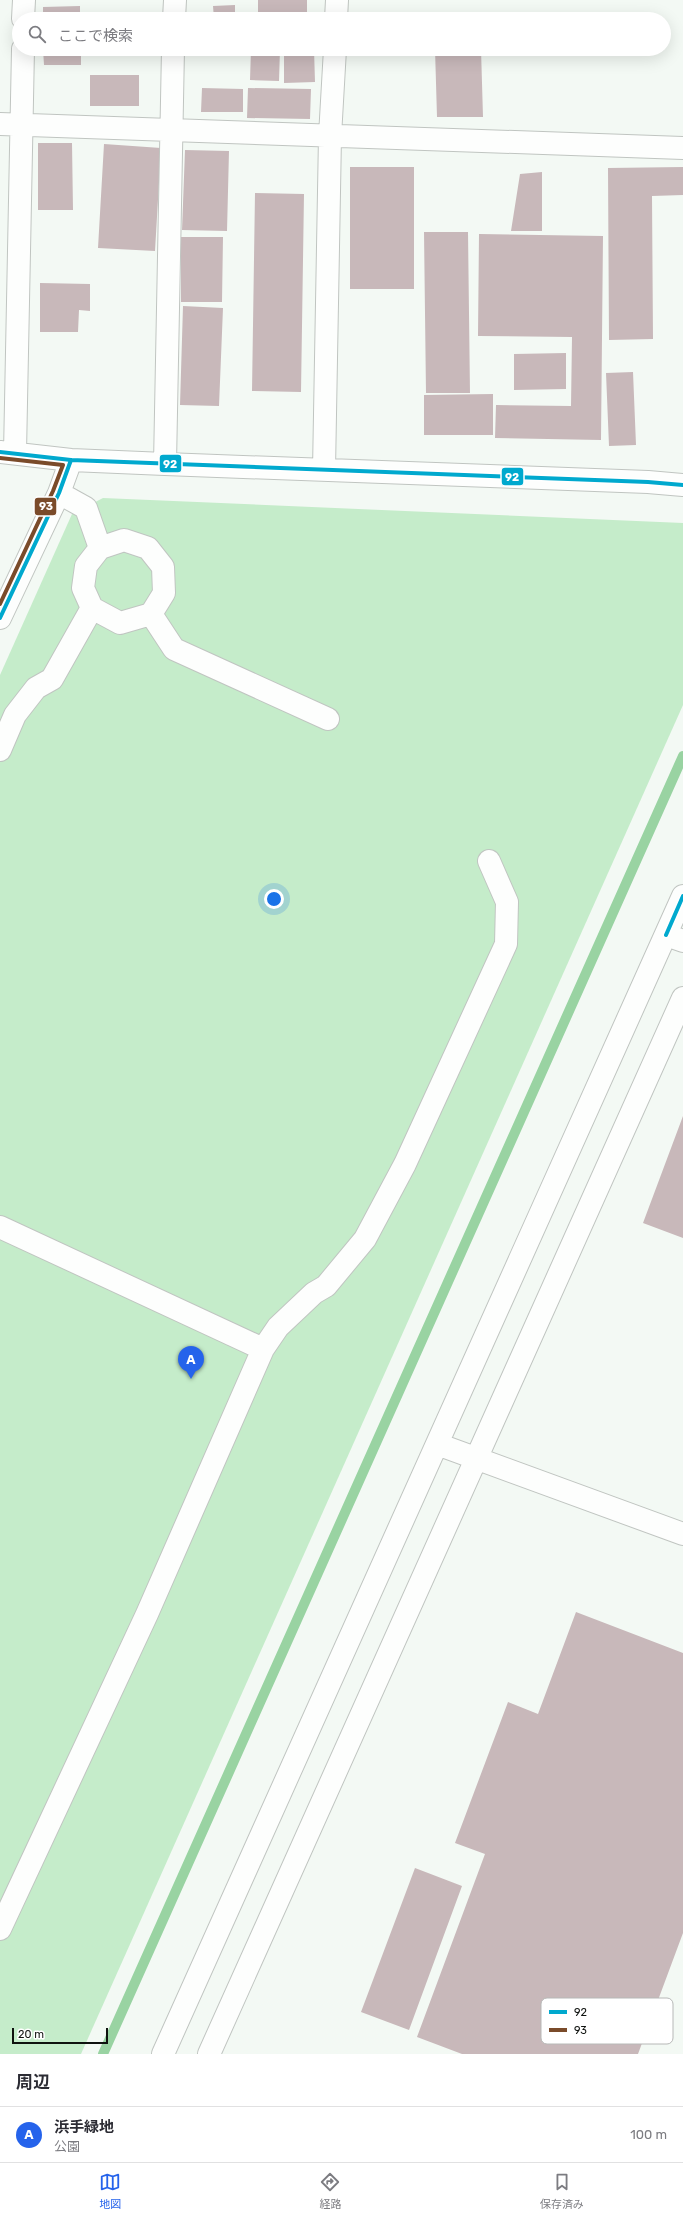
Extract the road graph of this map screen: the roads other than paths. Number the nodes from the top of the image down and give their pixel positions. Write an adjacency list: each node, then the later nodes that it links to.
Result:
1 (24, 0): 4 (street)
2 (174, 0): 5 (street)
3 (337, 0): 6 (street)
4 (23, 12)
5 (174, 12)
6 (336, 12)
7 (22, 56): 10 (street)
8 (174, 56): 11 (street)
9 (335, 56): 12 (street)
10 (11, 125): 11 (street); 14 (street)
11 (172, 131): 12 (street); 16 (street)
12 (330, 136): 13 (street); 17 (street)
13 (683, 148)
14 (7, 453): 15 (street)
15 (71, 460): 16 (street); 19 (street)
16 (165, 464): 17 (street)
17 (324, 470): 18 (street)
18 (683, 485)
19 (59, 493): 20 (street); 23 (street)
20 (100, 548): 21 (street); 22 (street)
21 (92, 608): 22 (street); 25 (street)
22 (151, 614): 24 (street)
23 (0, 618)
24 (328, 719)
25 (0, 750)
26 (489, 861): 31 (street)
27 (683, 896): 28 (street)
28 (674, 938): 32 (street)
29 (683, 998): 33 (street)
30 (0, 1227): 31 (street)
31 (263, 1349): 35 (street)
32 (438, 1444): 33 (street); 36 (street)
33 (478, 1458): 34 (street); 37 (street)
34 (683, 1534)
35 (0, 1930)
36 (163, 2054)
37 (209, 2054)

